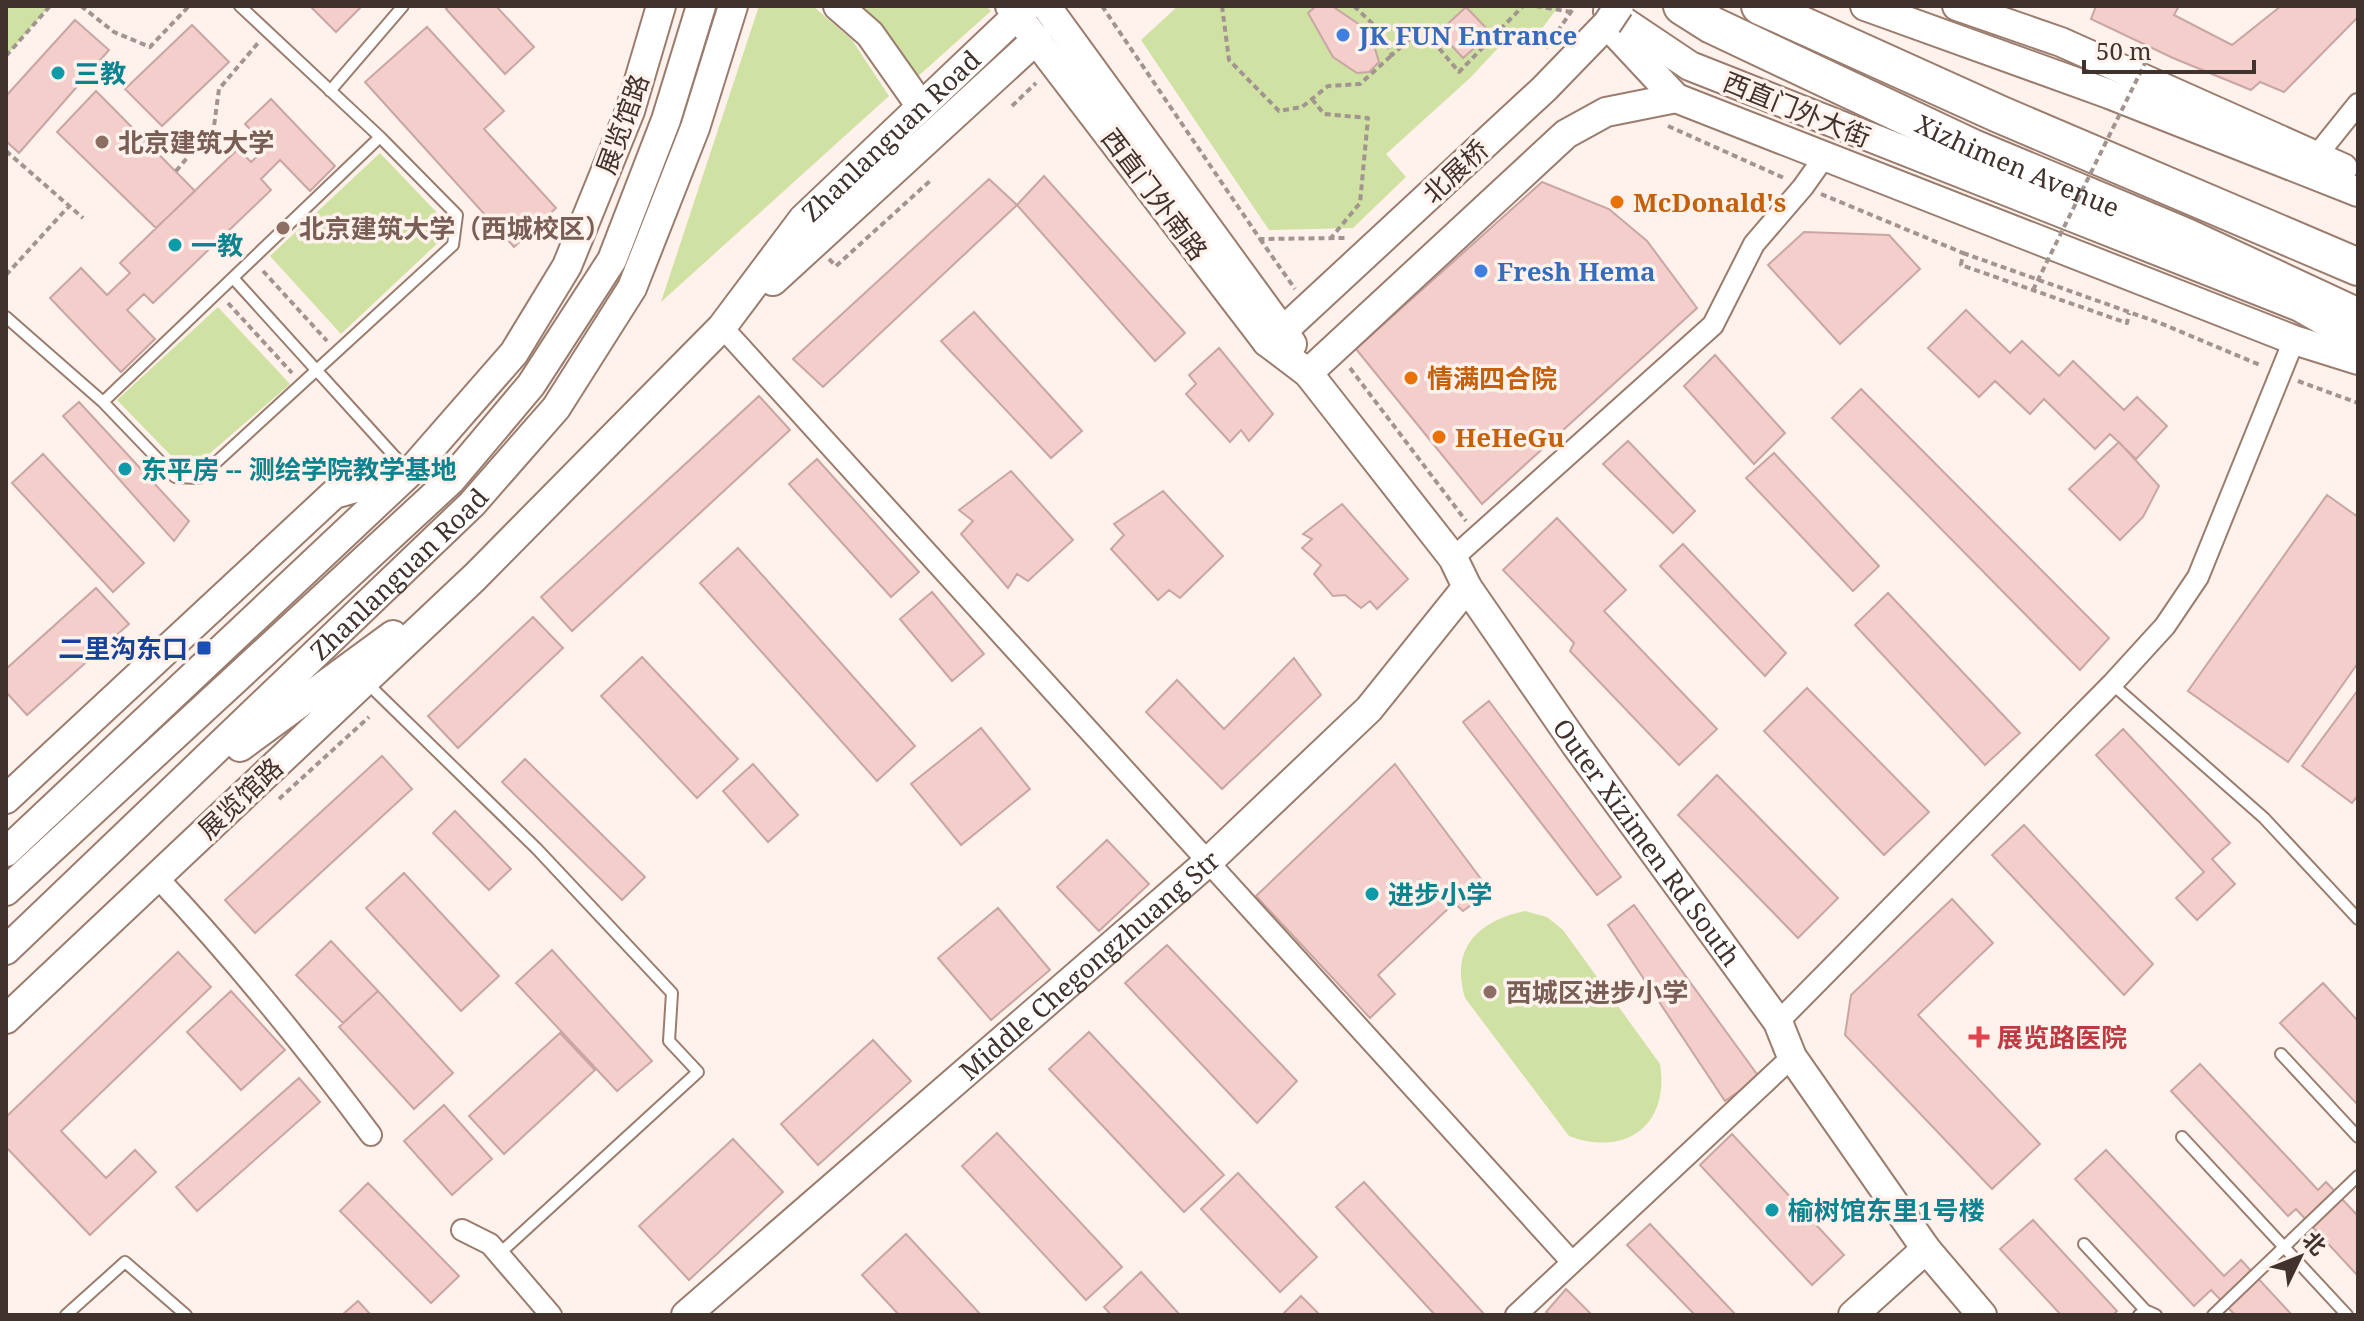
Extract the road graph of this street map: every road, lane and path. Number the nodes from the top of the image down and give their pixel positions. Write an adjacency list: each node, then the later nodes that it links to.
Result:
1 (50, 6): 28 (path)
2 (81, 6): 3 (path)
3 (189, 6)
4 (240, 6): 25 (lane)
5 (403, 6): 32 (lane)
6 (642, 6): 38 (street)
7 (661, 6): 38 (street, 展览馆路)
8 (701, 6): 89 (street, Zhanlanguan Road)
9 (733, 6): 85 (street, Zhanlanguan Road)
10 (838, 6): 36 (street)
11 (1046, 6): 65 (street, 西直门外南路)
12 (1102, 6): 52 (path)
13 (1222, 6): 34 (path)
14 (1354, 6): 27 (path)
15 (1523, 6): 27 (path)
16 (1536, 6): 23 (path)
17 (1575, 6): 23 (path)
18 (1682, 6): 63 (highway, Xizhimen Avenue)
19 (1760, 6): 56 (highway, Xizhimen Avenue)
20 (1865, 6): 48 (street)
21 (1957, 6): 42 (street)
22 (1018, 9): 26 (street, 西直门外南路); 36 (street, Zhanlanguan Road)
23 (1571, 12): 29 (path)
24 (1609, 12): 33 (street, 西直门外大街); 65 (street, 北展桥); 67 (street, 西直门外大街)
25 (267, 32): 32 (lane); 44 (path)
26 (1037, 39): 31 (street, 西直门外南路); 53 (street)
27 (1392, 55): 34 (path)
28 (6, 56)
29 (1540, 57)
30 (2147, 59): 59 (path, bridge)
31 (1057, 65): 37 (path); 65 (street, 西直门外南路)
32 (330, 91): 40 (lane)
33 (1676, 98): 43 (street, 西直门外大街); 72 (street)
34 (1312, 99): 52 (path)
35 (2358, 104): 42 (street)
36 (920, 105): 64 (street, Zhanlanguan Road)
37 (1012, 106)
38 (630, 111): 77 (street, 展览馆路)
39 (1662, 123): 47 (path)
40 (380, 137): 55 (lane); 68 (lane)
41 (6, 151): 49 (path)
42 (2317, 155): 45 (street)
43 (1825, 156): 47 (street); 66 (street, 西直门外大街)
44 (176, 171)
45 (2358, 176)
46 (931, 180): 53 (path)
47 (1803, 187): 54 (path); 78 (street)
48 (2358, 192)
49 (69, 206): 50 (path); 57 (path)
50 (83, 218)
51 (1356, 237): 52 (path)
52 (1331, 238)
53 (814, 243): 64 (street)
54 (1963, 253): 59 (path); 61 (path)
55 (252, 260): 58 (lane); 68 (path)
56 (2358, 267)
57 (6, 275)
58 (233, 278): 60 (lane); 71 (lane)
59 (2033, 290): 61 (path)
60 (218, 293): 74 (path); 75 (lane)
61 (2129, 313): 73 (path)
62 (6, 317): 75 (lane)
63 (2358, 317)
64 (722, 327): 80 (street, Zhanlanguan Road); 87 (street)
65 (1276, 336): 72 (street, Outer Xizimen Rd South)
66 (2294, 340): 69 (street, 西直门外大街); 73 (street)
67 (2358, 340)
68 (337, 351): 71 (lane)
69 (2358, 360)
70 (1349, 367): 78 (path)
71 (317, 370): 74 (lane); 77 (lane)
72 (1308, 373): 79 (street, Outer Xizimen Rd South)
73 (2280, 374): 76 (path); 83 (street)
74 (302, 384): 75 (lane)
75 (103, 402)
76 (2358, 403)
77 (410, 472): 84 (street); 86 (street, 展览馆路)
78 (1478, 536): 79 (street)
79 (1453, 558): 81 (street, Outer Xizimen Rd South)
80 (475, 577): 82 (street, 展览馆路); 85 (street)
81 (1467, 587): 87 (street, Middle Chegongzhuang Str); 93 (street, Outer Xizimen Rd South)
82 (365, 681): 88 (street, 展览馆路); 104 (lane)
83 (2112, 684): 90 (lane); 93 (street)
84 (6, 799)
85 (143, 819): 91 (street, Zhanlanguan Road)
86 (11, 845)
87 (1208, 862): 105 (street); 110 (street, Middle Chegongzhuang Str)
88 (157, 877): 92 (street, 展览馆路); 96 (street)
89 (6, 891)
90 (2358, 919)
91 (6, 950)
92 (6, 1019)
93 (1778, 1022): 95 (street, Outer Xizimen Rd South)
94 (2281, 1054): 98 (lane)
95 (1792, 1057): 103 (street, Outer Xizimen Rd South); 105 (street)
96 (371, 1135)
97 (2182, 1137): 102 (lane)
98 (2358, 1137)
99 (2358, 1176): 102 (lane)
100 (462, 1230): 104 (street)
101 (2084, 1244): 106 (lane)
102 (2284, 1247): 115 (lane); 116 (lane)
103 (1926, 1249): 112 (street); 113 (street, Outer Xizimen Rd South)
104 (499, 1254): 109 (street)
105 (1571, 1261): 111 (street)
106 (2142, 1312): 114 (lane)
107 (66, 1315): 108 (lane)
108 (186, 1315)
109 (551, 1315)
110 (686, 1315)
111 (1516, 1315)
112 (1853, 1315)
113 (1982, 1315)
114 (2156, 1315)
115 (2213, 1315)
116 (2347, 1315)

